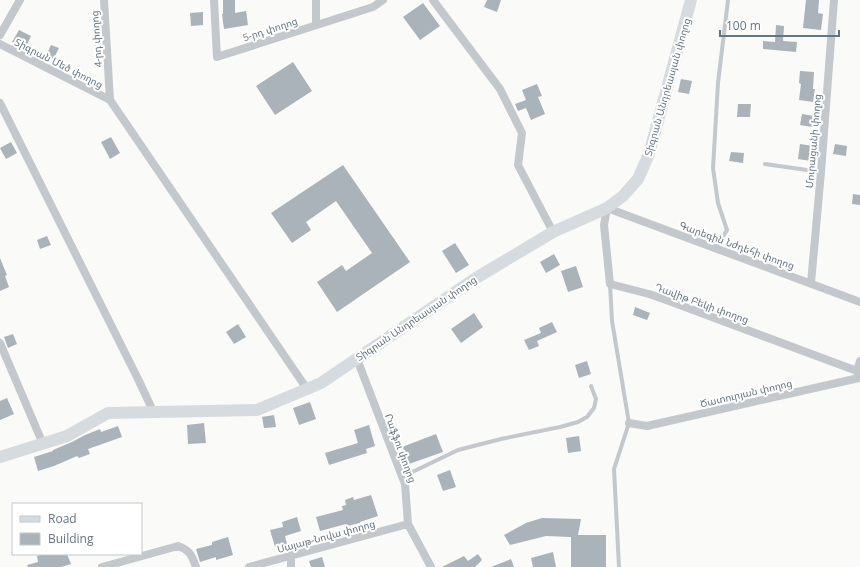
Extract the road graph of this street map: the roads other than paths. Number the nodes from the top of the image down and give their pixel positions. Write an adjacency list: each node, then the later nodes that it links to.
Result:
1 (20, 0): 11 (street)
2 (104, 0): 13 (street, 4-րդ փողոց)
3 (214, 0): 10 (street, 5-րդ փողոց)
4 (316, 0): 10 (street)
5 (383, 0): 10 (street, 5-րդ փողոց)
6 (433, 0): 18 (street)
7 (691, 0): 17 (main road, Տիգրան Անդրեասյան փողոց)
8 (728, 0): 19 (lane)
9 (834, 0): 16 (street, Մուրացանի փողոց)
10 (316, 25)
11 (0, 35)
12 (0, 44): 13 (street, Տիգրան Մեծ փողոց)
13 (110, 100): 28 (street)
14 (0, 103): 29 (street)
15 (765, 164): 16 (lane)
16 (821, 172): 20 (street, Մուրացանի փողոց)
17 (607, 208): 18 (main road, Տիգրան Անդրեասյան փողոց); 19 (street, Գարեգին Նժդեհի փողոց); 21 (street)
18 (553, 232): 24 (main road, Տիգրան Անդրեասյան փողոց)
19 (716, 248): 20 (street, Գարեգին Նժդեհի փողոց)
20 (811, 283): 22 (street, Գարեգին Նժդեհի փողոց)
21 (610, 284): 26 (street, Դավիթ Բեկի փողոց); 30 (lane)
22 (860, 302)
23 (0, 344): 31 (street)
24 (356, 359): 28 (main road, Տիգրան Անդրեասյան փողոց); 33 (street, Րաֆֆու փողոց)
25 (860, 361): 26 (street)
26 (859, 376): 30 (street, Ծատուրյան փողոց)
27 (591, 386): 33 (lane)
28 (307, 389): 29 (main road, Տիգրան Անդրեասյան փողոց)
29 (153, 412): 31 (main road, Տիգրան Անդրեասյան փողոց)
30 (629, 424): 41 (lane)
31 (43, 444): 32 (main road, Տիգրան Անդրեասյան փողոց)
32 (0, 457)
33 (402, 477): 34 (street, Րաֆֆու փողոց)
34 (408, 524): 35 (street, Սայաթ-Նովա փողոց); 40 (street, Րաֆֆու փողոց)
35 (291, 555): 38 (street, Սայաթ-Նովա փողոց); 39 (street)
36 (102, 567): 37 (street)
37 (196, 567)
38 (248, 567)
39 (291, 567)
40 (431, 567)
41 (619, 567)

